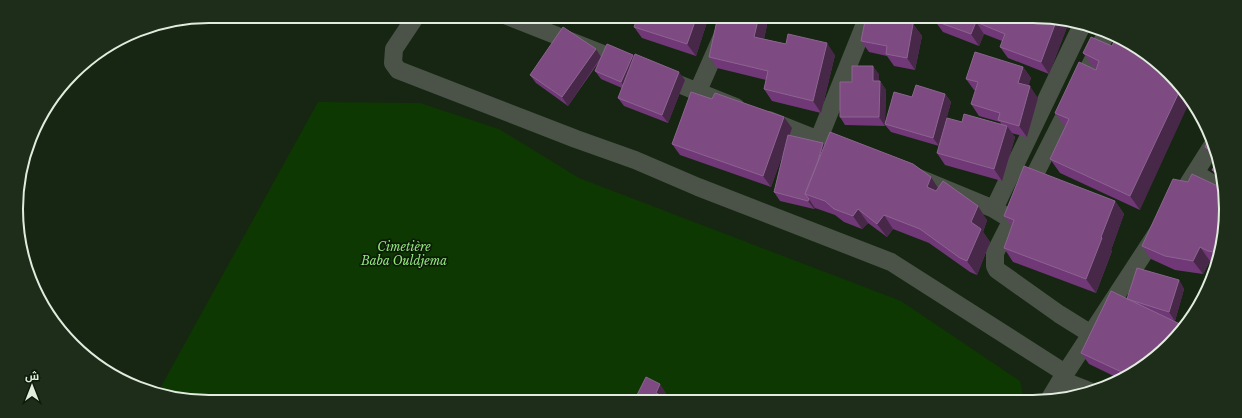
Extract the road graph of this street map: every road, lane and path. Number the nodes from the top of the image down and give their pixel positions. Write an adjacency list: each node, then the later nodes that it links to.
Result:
1 (411, 23): 17 (street)
2 (525, 23): 7 (street)
3 (728, 23): 7 (street)
4 (865, 23): 8 (street)
5 (1076, 28): 14 (street)
6 (1104, 37): 15 (street)
7 (698, 91): 8 (street)
8 (818, 141): 10 (street)
9 (1209, 150): 12 (street)
10 (868, 159)
11 (896, 169): 14 (street)
12 (1195, 173): 13 (street); 16 (street)
13 (1217, 187)
14 (994, 209): 15 (street)
15 (1012, 220): 16 (street)
16 (1091, 334): 17 (street)
17 (1063, 377): 18 (street); 19 (street)
18 (1084, 388)
19 (1053, 394)

